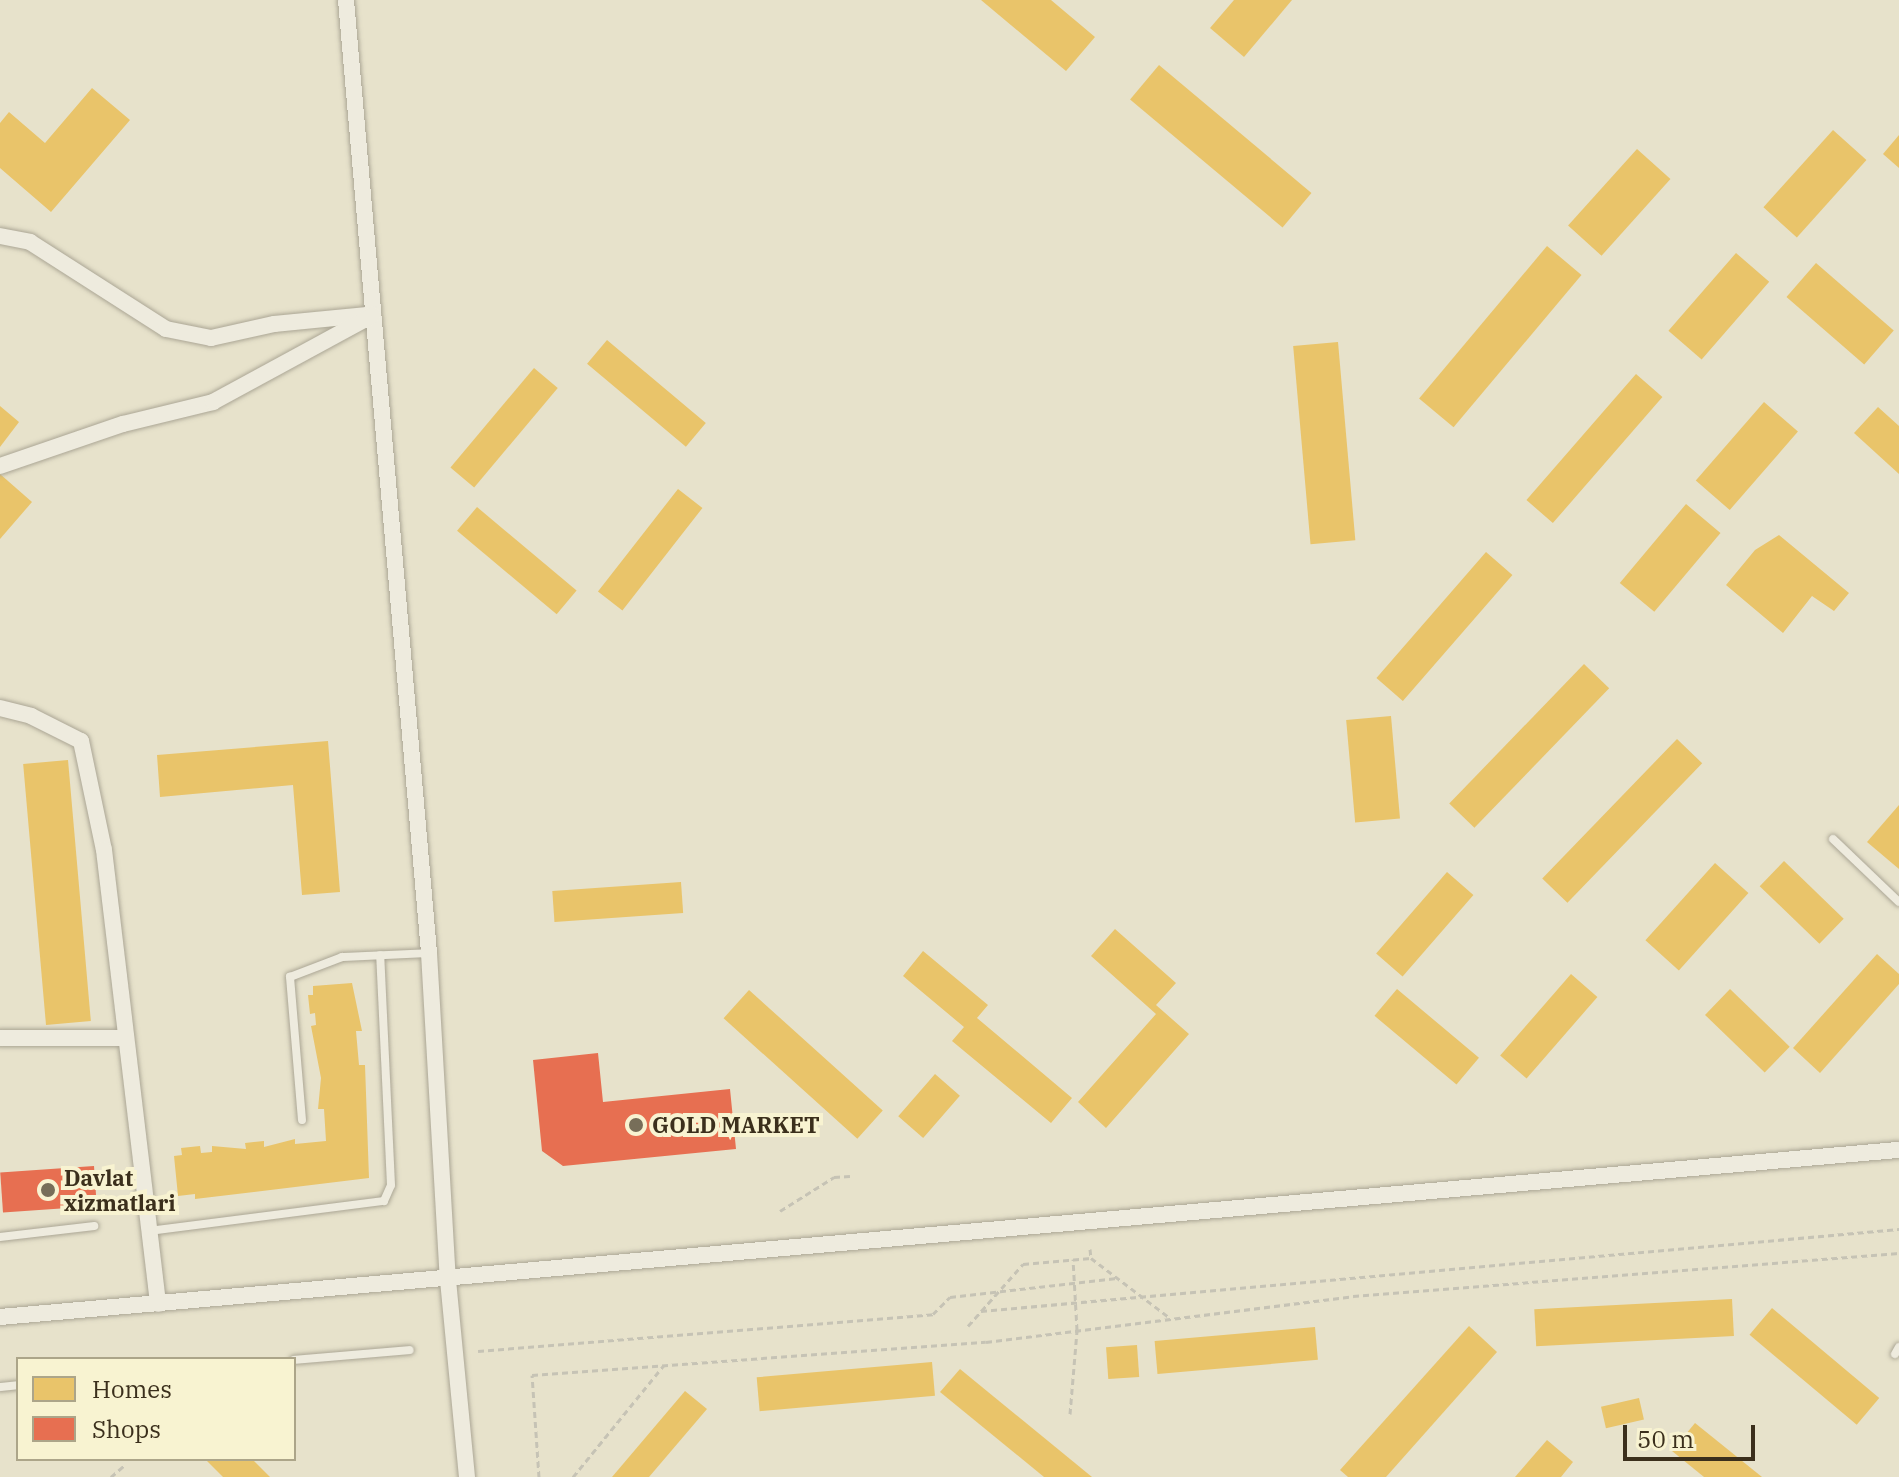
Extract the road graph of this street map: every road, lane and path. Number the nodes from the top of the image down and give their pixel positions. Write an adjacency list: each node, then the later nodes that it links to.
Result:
1 (346, 0): 3 (street)
2 (0, 236): 3 (street)
3 (373, 315): 4 (street); 8 (street)
4 (0, 466)
5 (0, 708): 11 (street)
6 (1833, 839): 7 (lane)
7 (1899, 902)
8 (429, 953): 9 (lane); 25 (street)
9 (380, 955): 12 (lane); 18 (lane)
10 (0, 1038): 11 (street)
11 (126, 1038): 18 (street)
12 (302, 1120)
13 (1899, 1150): 25 (street)
14 (850, 1176): 15 (path)
15 (780, 1211)
16 (94, 1226): 19 (lane)
17 (1899, 1229): 28 (path)
18 (149, 1231): 30 (street)
19 (0, 1237)
20 (1090, 1249): 22 (path)
21 (1899, 1253): 33 (path)
22 (1091, 1258): 23 (path); 24 (path)
23 (1073, 1259): 26 (path); 27 (path)
24 (1117, 1278): 26 (path); 28 (path)
25 (448, 1280): 30 (street); 43 (street)
26 (1075, 1283): 27 (path); 29 (path)
27 (999, 1292): 31 (path); 37 (path)
28 (1140, 1296): 29 (path); 33 (path)
29 (1076, 1302): 31 (path); 35 (path)
30 (158, 1304): 32 (street)
31 (981, 1311): 34 (path)
32 (0, 1317)
33 (1171, 1319): 35 (path)
34 (968, 1326)
35 (1077, 1330): 39 (path); 40 (path)
36 (410, 1350): 38 (lane)
37 (478, 1351)
38 (296, 1360)
39 (664, 1365): 44 (path); 45 (path)
40 (1070, 1414)
41 (125, 1465): 42 (path)
42 (111, 1477)
43 (467, 1477)
44 (539, 1477)
45 (573, 1477)

